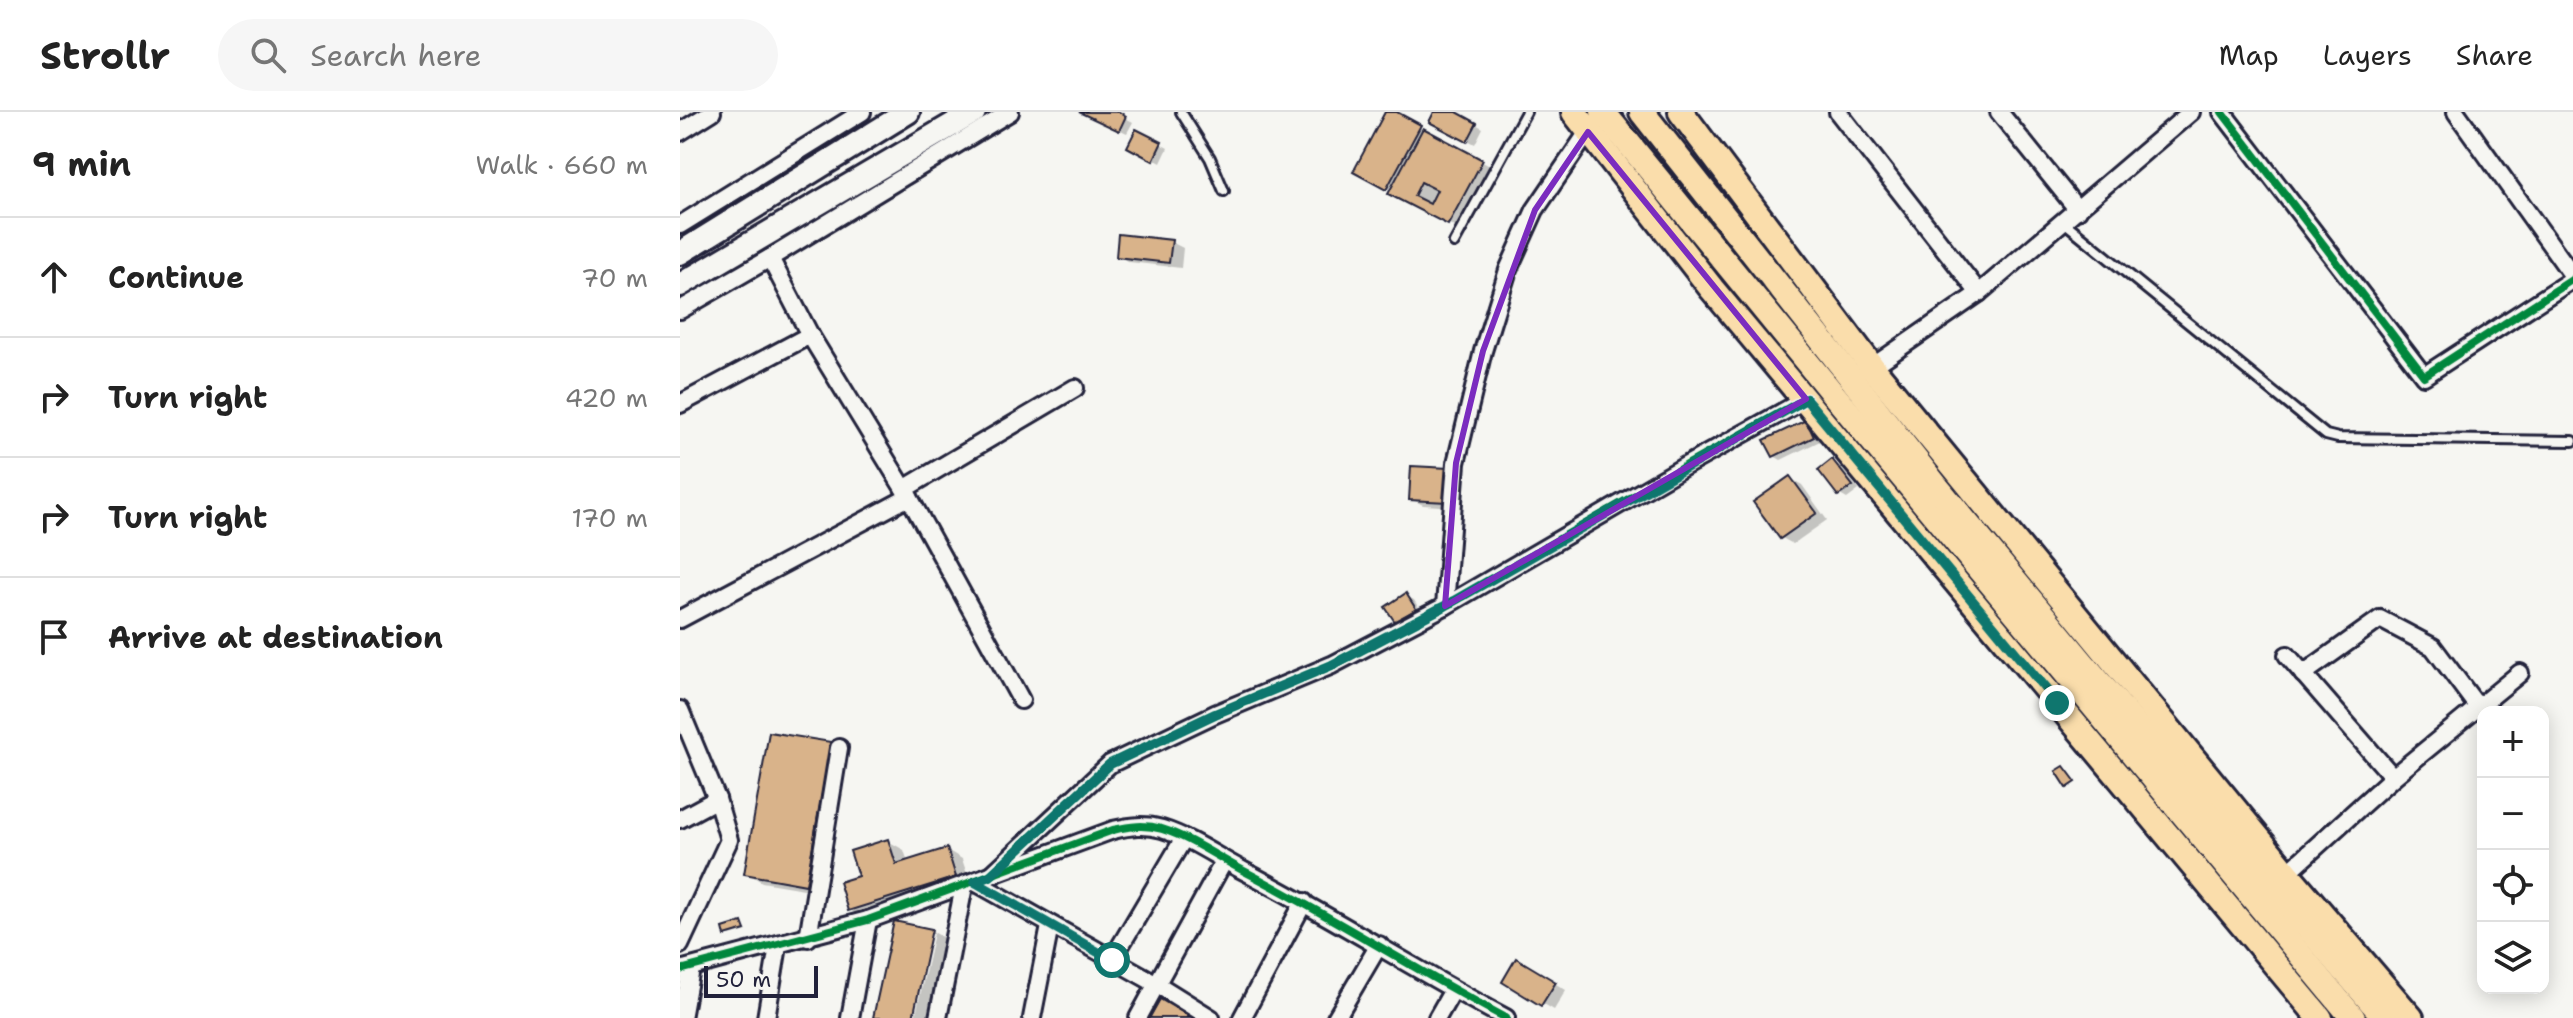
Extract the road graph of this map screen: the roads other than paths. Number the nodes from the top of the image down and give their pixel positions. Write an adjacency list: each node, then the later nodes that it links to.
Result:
1 (712, 112): 17 (street)
2 (862, 112): 21 (street)
3 (908, 112): 23 (street)
4 (974, 112): 26 (street)
5 (1010, 112): 24 (street)
6 (1181, 112): 18 (lane)
7 (1526, 112): 22 (lane)
8 (1603, 112): 36 (main road)
9 (1642, 112): 36 (main road)
10 (1681, 112): 30 (main road)
11 (1838, 112): 27 (street)
12 (1999, 112): 19 (street)
13 (2191, 112): 19 (street)
14 (2222, 112): 25 (street)
15 (2456, 112): 25 (street)
16 (1581, 122): 32 (main road); 37 (street)
17 (680, 132)
18 (1224, 191)
19 (2078, 210): 20 (street)
20 (2064, 222): 27 (street); 34 (lane)
21 (680, 225)
22 (1454, 243)
23 (680, 253)
24 (770, 258): 28 (street); 29 (street)
25 (2573, 278)
26 (680, 285)
27 (1979, 293): 30 (street)
28 (680, 310)
29 (810, 335): 33 (street); 35 (street)
30 (1872, 367): 51 (main road)
31 (1075, 388): 35 (street)
32 (1806, 399): 37 (street); 75 (main road)
33 (680, 404)
34 (2573, 441)
35 (907, 493): 38 (street); 42 (street)
36 (1930, 496): 76 (main road); 77 (main road)
37 (1445, 606): 52 (street)
38 (680, 619)
39 (2287, 655): 41 (street)
40 (2520, 673): 43 (street)
41 (2303, 674): 43 (street); 46 (street)
42 (1021, 700)
43 (2477, 706): 46 (street)
44 (681, 713): 47 (street)
45 (839, 748): 56 (street)
46 (2393, 777): 51 (street)
47 (717, 799): 48 (street); 57 (street)
48 (680, 819)
49 (1184, 838): 50 (street); 52 (street); 60 (street)
50 (1224, 861): 53 (street); 62 (street)
51 (2287, 873): 78 (main road)
52 (976, 881): 54 (street); 55 (street); 67 (street)
53 (1304, 902): 58 (street); 71 (street)
54 (868, 920): 56 (street); 66 (street)
55 (1050, 926): 60 (street); 68 (street)
56 (808, 938): 59 (street)
57 (680, 945)
58 (1379, 945): 63 (street); 72 (street)
59 (778, 946): 61 (street); 65 (street)
60 (1112, 960): 62 (street)
61 (685, 970): 64 (street)
62 (1155, 983): 69 (street); 70 (street)
63 (1453, 990): 73 (street); 74 (street)
64 (682, 1018)
65 (766, 1018)
66 (850, 1018)
67 (938, 1018)
68 (1032, 1018)
69 (1138, 1018)
70 (1211, 1018)
71 (1242, 1018)
72 (1336, 1018)
73 (1437, 1018)
74 (1506, 1018)
75 (2320, 1018)
76 (2353, 1018)
77 (2385, 1018)
78 (2411, 1018)

